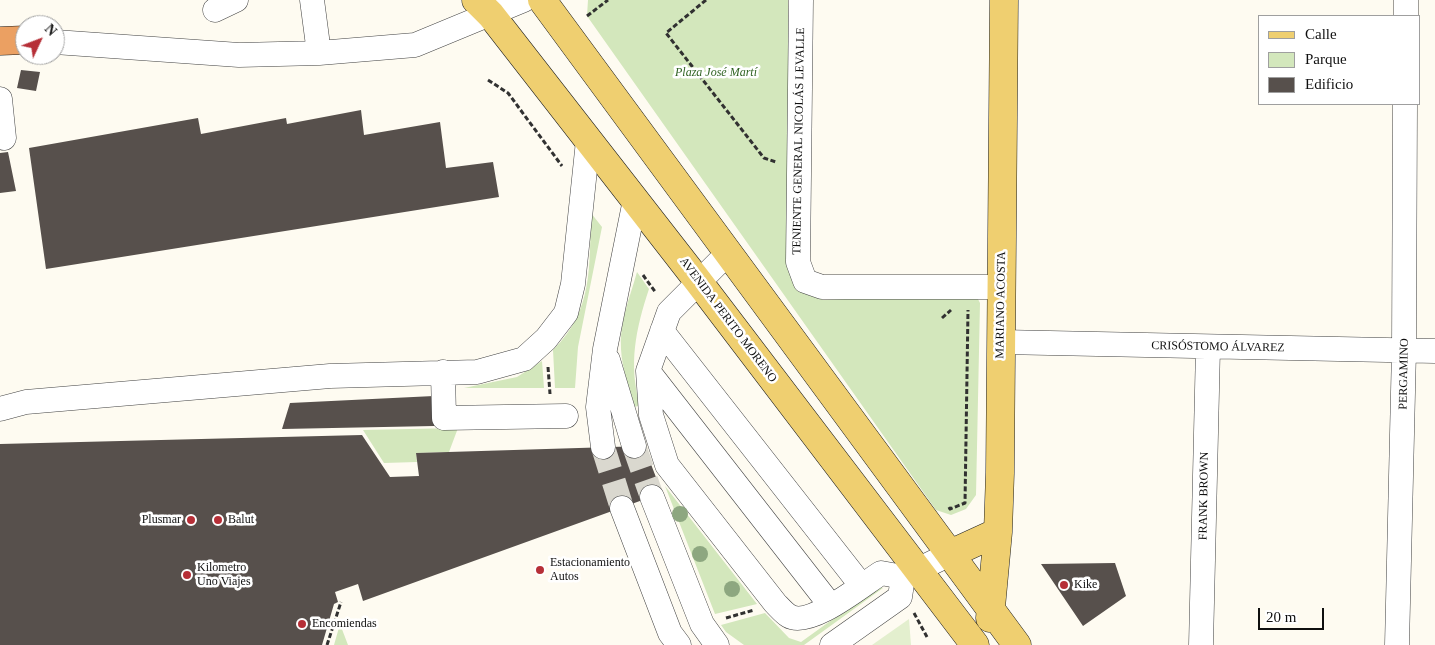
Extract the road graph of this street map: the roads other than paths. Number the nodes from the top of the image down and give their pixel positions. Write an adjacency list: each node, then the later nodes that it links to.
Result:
1 (236, 0): 9 (street)
2 (312, 0): 16 (street)
3 (524, 0): 8 (street)
4 (542, 0): 22 (main road)
5 (801, 0): 24 (street, TENIENTE GENERAL NICOLÁS LEVALLE)
6 (1004, 0): 24 (main road, MARIANO ACOSTA)
7 (1406, 0): 10 (street)
8 (483, 8): 16 (street); 20 (main road, AVENIDA PERITO MORENO)
9 (215, 10)
10 (1406, 15)
11 (0, 32): 12 (street)
12 (15, 37)
13 (15, 40): 14 (highway)
14 (0, 41)
15 (65, 43): 16 (street)
16 (319, 53)
17 (0, 99): 19 (street)
18 (1405, 105): 29 (street, PERGAMINO)
19 (4, 138)
20 (588, 141): 21 (main road, AVENIDA PERITO MORENO); 32 (street)
21 (635, 200): 23 (main road, AVENIDA PERITO MORENO); 28 (street)
22 (728, 253): 23 (street); 40 (main road)
23 (698, 281): 25 (street); 41 (main road, AVENIDA PERITO MORENO)
24 (1002, 287): 26 (main road, MARIANO ACOSTA)
25 (662, 331): 31 (street); 42 (street)
26 (1001, 342): 27 (street, CRISÓSTOMO ÁLVAREZ); 39 (main road, MARIANO ACOSTA)
27 (1208, 348): 29 (street, CRISÓSTOMO ÁLVAREZ); 51 (street, FRANK BROWN)
28 (605, 349): 35 (street); 36 (street)
29 (1404, 350): 30 (street, CRISÓSTOMO ÁLVAREZ); 52 (street, PERGAMINO)
30 (1435, 351)
31 (648, 371): 43 (street); 43 (street)
32 (442, 372): 33 (street); 34 (street)
33 (0, 409)
34 (559, 416)
35 (634, 446)
36 (603, 447)
37 (652, 497): 46 (street)
38 (622, 508): 47 (street)
39 (998, 532): 40 (main road); 44 (main road, MARIANO ACOSTA)
40 (950, 554): 41 (street); 44 (main road)
41 (910, 573): 42 (street); 45 (main road, AVENIDA PERITO MORENO); 48 (street)
42 (861, 585): 43 (street)
43 (830, 606)
44 (989, 609): 45 (main road); 49 (main road, MARIANO ACOSTA); 50 (main road)
45 (953, 638)
46 (710, 642)
47 (679, 645)
48 (832, 645)
49 (993, 645)
50 (1017, 645)
51 (1201, 645)
52 (1397, 645)

